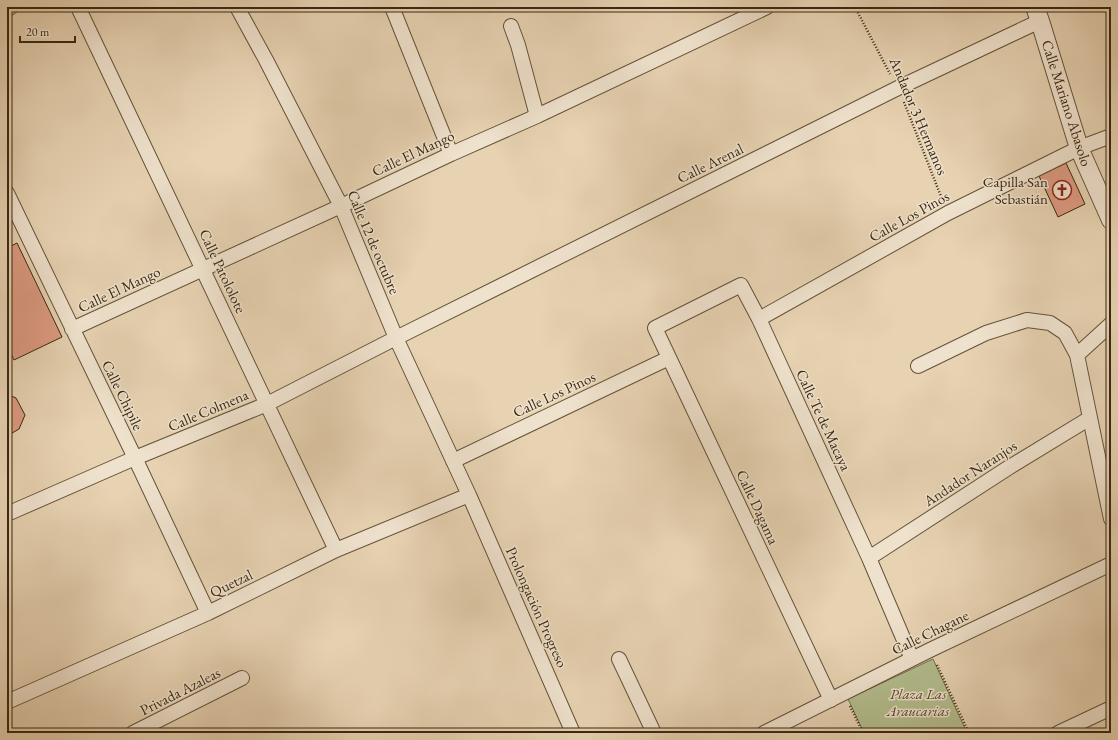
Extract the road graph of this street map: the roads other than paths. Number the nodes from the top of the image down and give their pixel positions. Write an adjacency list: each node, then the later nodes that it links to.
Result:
1 (11, 7): 6 (street)
2 (78, 7): 16 (street, Calle Patololote)
3 (237, 7): 14 (street, Calle 12 de octubre)
4 (392, 7): 12 (street)
5 (767, 7): 9 (street, Calle El Mango)
6 (7, 9)
7 (1038, 14): 11 (street, Calle Mariano Abasolo); 21 (street, Calle Arenal)
8 (511, 26): 9 (street)
9 (537, 116): 12 (street, Calle El Mango)
10 (1111, 136): 11 (street, Calle Los Pinos)
11 (1079, 148): 15 (street, Calle Mariano Abasolo); 17 (street, Calle Los Pinos)
12 (451, 154): 14 (street, Calle El Mango)
13 (7, 193): 20 (street, Calle Chipile)
14 (341, 206): 16 (street, Calle El Mango); 21 (street, Calle 12 de octubre)
15 (1111, 220)
16 (203, 268): 20 (street, Calle El Mango); 25 (street, Calle Patololote)
17 (759, 319): 19 (street, Calle Te de Macaya); 33 (street, Calle Te de Macaya)
18 (1111, 324): 22 (street)
19 (655, 328): 23 (street, Calle Dagama)
20 (72, 329): 27 (street, Calle Chipile)
21 (396, 338): 25 (street, Calle Colmena); 28 (street, Calle 12 de octubre)
22 (1077, 355): 24 (street); 26 (street)
23 (669, 358): 28 (street, Calle Los Pinos); 39 (street, Calle Dagama)
24 (918, 366)
25 (267, 404): 27 (street, Calle Colmena); 32 (street, Calle Patololote)
26 (1090, 418): 31 (street); 33 (street, Andador Naranjos)
27 (135, 458): 30 (street, Calle Colmena); 35 (street, Calle Chipile)
28 (454, 461): 29 (street, Calle 12 de octubre)
29 (469, 495): 32 (street, Quetzal); 43 (street, Prolongación Progreso)
30 (7, 514)
31 (1111, 519)
32 (336, 550): 35 (street, Quetzal)
33 (869, 558): 37 (street, Calle Te de Macaya)
34 (1111, 564): 37 (street, Calle Chagane)
35 (208, 613): 40 (street, Quetzal)
36 (618, 659): 44 (street)
37 (912, 659): 39 (street, Calle Chagane)
38 (242, 678): 42 (street, Privada Azaleas)
39 (831, 700): 45 (street, Calle Chagane)
40 (7, 702)
41 (1111, 708): 46 (street)
42 (133, 733)
43 (573, 733)
44 (654, 733)
45 (764, 733)
46 (1058, 733)

